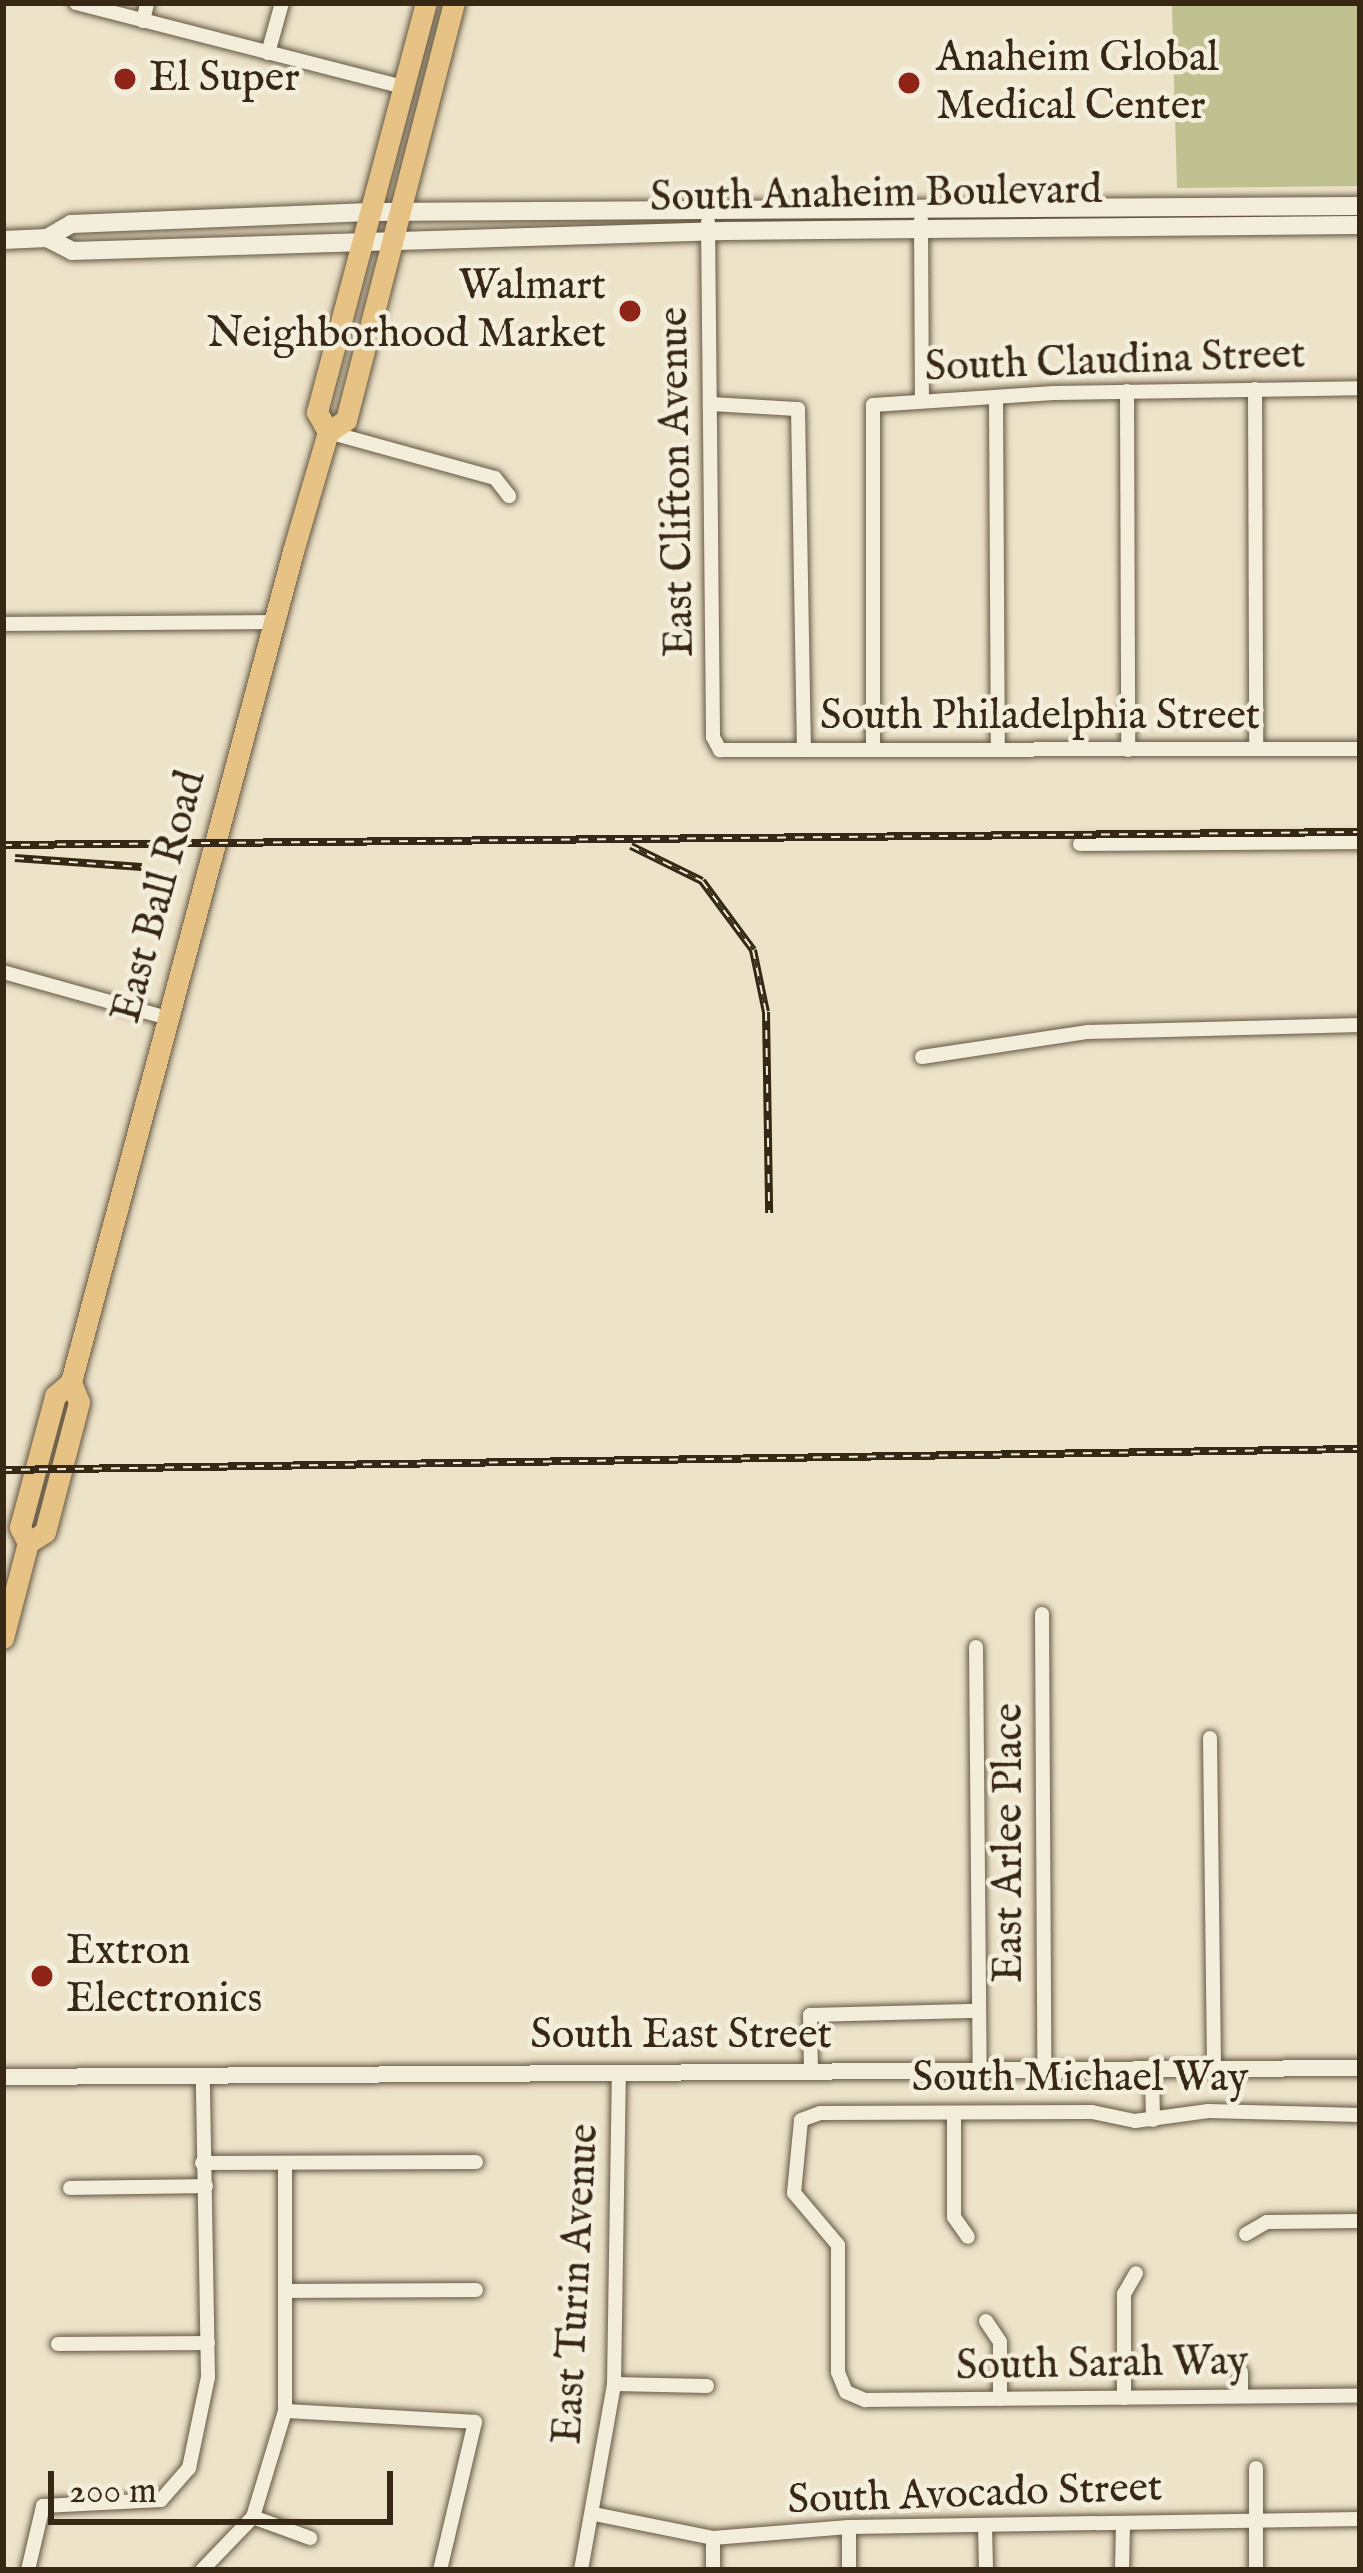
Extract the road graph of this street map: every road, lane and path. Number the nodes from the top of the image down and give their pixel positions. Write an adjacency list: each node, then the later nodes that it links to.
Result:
1 (76, 3): 6 (street)
2 (147, 3): 6 (street)
3 (282, 3): 7 (street)
4 (426, 3): 8 (main road, East Ball Road)
5 (454, 3): 13 (main road, East Ball Road)
6 (142, 21): 7 (street)
7 (268, 53): 8 (street)
8 (404, 87): 12 (main road, East Ball Road)
9 (1360, 206): 11 (main road, South Anaheim Boulevard)
10 (880, 209): 11 (main road, South Anaheim Boulevard); 14 (main road, South Anaheim Boulevard); 16 (main road)
11 (920, 209): 17 (street)
12 (370, 212): 13 (main road, South Anaheim Boulevard); 18 (main road, South Anaheim Boulevard); 19 (main road, East Ball Road)
13 (400, 213): 14 (main road, South Anaheim Boulevard); 20 (main road, East Ball Road)
14 (708, 221): 16 (main road, South Anaheim Boulevard); 20 (main road, South Anaheim Boulevard); 27 (street, East Clifton Avenue)
15 (1360, 225): 17 (main road, South Anaheim Boulevard)
16 (831, 230): 17 (main road, South Anaheim Boulevard)
17 (922, 230): 26 (street)
18 (47, 238): 19 (main road, South Anaheim Boulevard); 21 (main road)
19 (364, 239): 20 (main road, South Anaheim Boulevard); 28 (main road, East Ball Road)
20 (394, 239): 28 (main road, East Ball Road)
21 (3, 240)
22 (1360, 388): 23 (street, South Claudina Street)
23 (1255, 389): 24 (street, South Claudina Street); 34 (street)
24 (1127, 391): 25 (street, South Claudina Street); 38 (street)
25 (996, 399): 26 (street, South Claudina Street); 33 (street)
26 (922, 401): 32 (street, South Claudina Street)
27 (710, 404): 36 (street, East Clifton Avenue); 37 (street)
28 (328, 432): 29 (street); 30 (main road, East Ball Road)
29 (509, 496)
30 (274, 622): 31 (street); 42 (main road, East Ball Road)
31 (3, 624)
32 (873, 746): 33 (street, South Philadelphia Street); 37 (street, South Philadelphia Street)
33 (998, 747): 38 (street, South Philadelphia Street)
34 (1256, 749): 35 (street, South Philadelphia Street); 38 (street, South Philadelphia Street)
35 (1360, 749)
36 (720, 750): 37 (street, South Philadelphia Street)
37 (804, 750)
38 (1128, 750)
39 (1360, 842): 40 (street)
40 (1080, 844)
41 (3, 971): 42 (street)
42 (168, 1018): 46 (main road, East Ball Road)
43 (1360, 1024): 44 (street)
44 (922, 1057)
45 (1042, 1614): 54 (street, East Arlee Place)
46 (3, 1638)
47 (976, 1647): 49 (street)
48 (1210, 1738): 52 (street)
49 (979, 2012): 53 (street); 56 (street)
50 (1360, 2068): 52 (street, South East Street)
51 (1152, 2070): 52 (street, South East Street); 54 (street, South East Street); 61 (street)
52 (1214, 2070)
53 (980, 2071): 54 (street, South East Street); 56 (street, South East Street)
54 (1044, 2071)
55 (619, 2072): 56 (street, South East Street); 58 (street, South East Street); 77 (street, East Turin Avenue)
56 (811, 2072)
57 (3, 2077): 58 (street, South East Street)
58 (203, 2077): 63 (street)
59 (954, 2113): 61 (street, South Michael Way); 69 (street); 81 (street, South Michael Way)
60 (1360, 2115): 61 (street, South Michael Way)
61 (1153, 2120)
62 (476, 2162): 64 (street)
63 (202, 2163): 64 (street); 65 (street)
64 (285, 2163): 72 (street)
65 (206, 2186): 66 (street); 74 (street)
66 (70, 2188)
67 (1360, 2221): 68 (street)
68 (1246, 2234)
69 (968, 2237)
70 (1136, 2272): 82 (street)
71 (476, 2290): 72 (street)
72 (286, 2291): 84 (street)
73 (986, 2321): 83 (street)
74 (208, 2343): 75 (street); 95 (street)
75 (58, 2344)
76 (1241, 2372): 79 (street)
77 (614, 2384): 78 (street); 86 (street, East Turin Avenue)
78 (707, 2386)
79 (1241, 2396): 80 (street, South Sarah Way); 82 (street, South Sarah Way)
80 (1360, 2396)
81 (842, 2397): 83 (street, South Sarah Way)
82 (1124, 2398): 83 (street, South Sarah Way)
83 (1000, 2399)
84 (286, 2411): 87 (street); 97 (street)
85 (1256, 2468): 89 (street)
86 (594, 2514): 94 (street, South Avocado Street); 98 (street, East Turin Avenue)
87 (253, 2517): 93 (street); 96 (street)
88 (1360, 2519): 89 (street, South Avocado Street)
89 (1257, 2521): 90 (street, South Avocado Street); 103 (street)
90 (1123, 2523): 91 (street, South Avocado Street); 102 (street)
91 (985, 2525): 92 (street, South Avocado Street); 101 (street)
92 (849, 2527): 94 (street, South Avocado Street); 100 (street)
93 (310, 2538)
94 (713, 2538): 99 (street)
95 (28, 2570)
96 (202, 2570)
97 (440, 2570)
98 (581, 2570)
99 (712, 2570)
100 (849, 2570)
101 (986, 2570)
102 (1122, 2570)
103 (1256, 2570)

